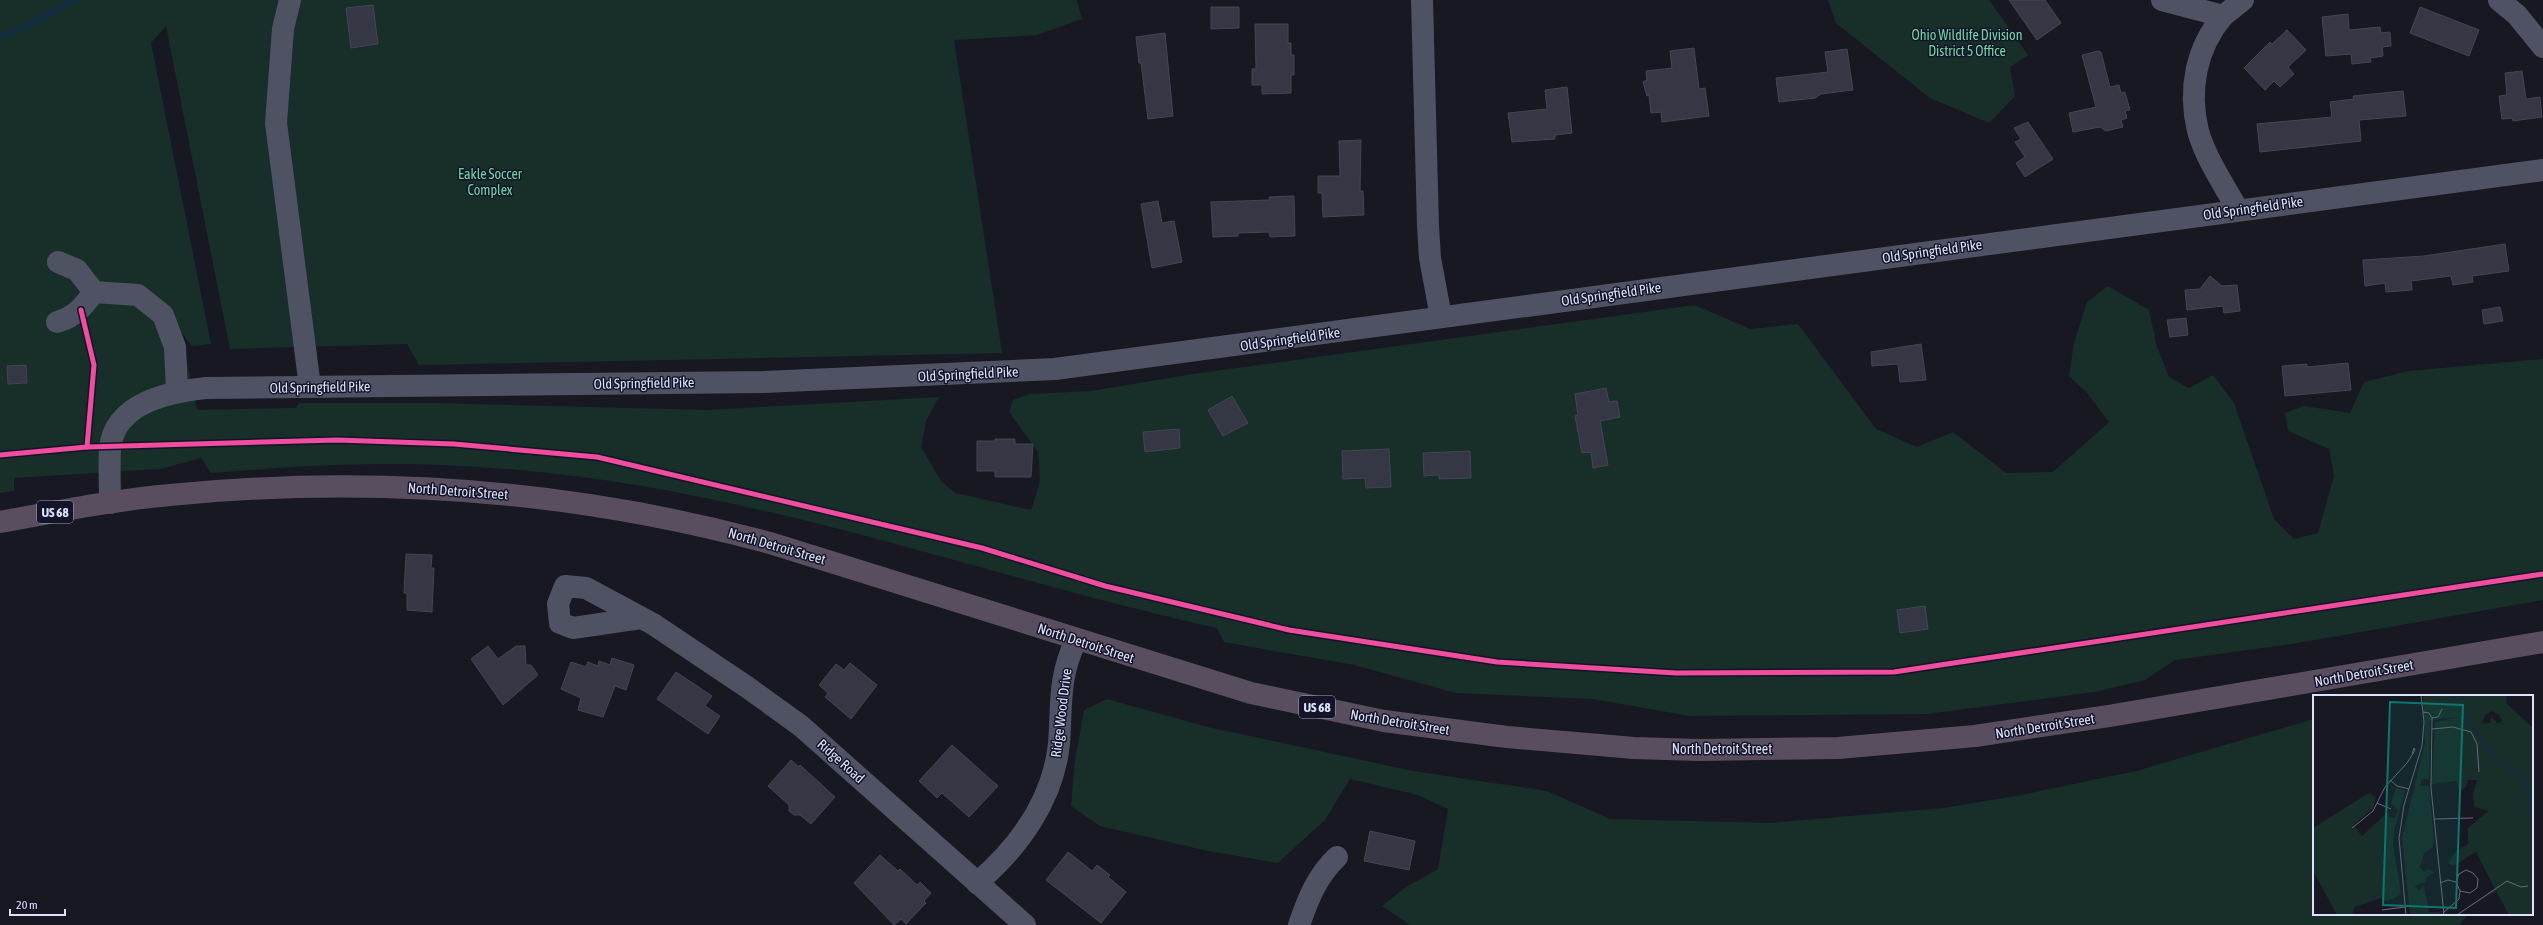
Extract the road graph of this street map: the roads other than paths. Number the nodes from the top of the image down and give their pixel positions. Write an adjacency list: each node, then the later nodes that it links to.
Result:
1 (290, 0): 14 (street)
2 (1422, 0): 12 (street)
3 (2162, 0): 6 (street)
4 (2244, 0): 6 (street)
5 (2498, 0): 7 (street)
6 (2223, 16): 9 (street)
7 (2543, 47)
8 (2543, 170): 9 (street, Old Springfield Pike)
9 (2238, 210): 12 (street, Old Springfield Pike)
10 (58, 262): 11 (street)
11 (94, 292): 13 (street); 15 (street)
12 (1441, 317): 14 (street, Old Springfield Pike)
13 (57, 322)
14 (317, 387): 15 (street, Old Springfield Pike)
15 (177, 391): 16 (street, Old Springfield Pike)
16 (110, 503): 17 (highway, US 68); 19 (highway, North Detroit Street / US 68)
17 (0, 522)
18 (641, 618): 22 (street, Ridge Road)
19 (1076, 640): 20 (highway, North Detroit Street / US 68); 22 (street, Ridge Wood Drive)
20 (2543, 642)
21 (1337, 857): 24 (street)
22 (977, 883): 23 (street, Ridge Road)
23 (1025, 925)
24 (1299, 925)

